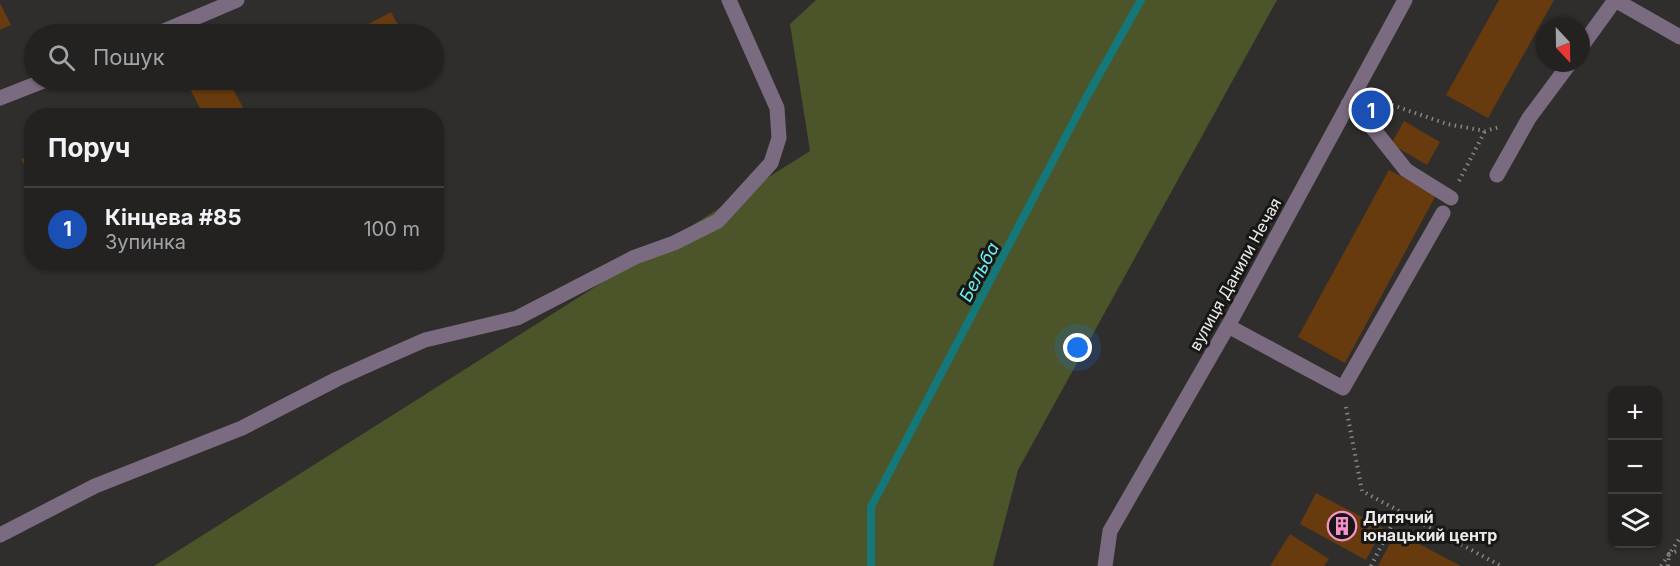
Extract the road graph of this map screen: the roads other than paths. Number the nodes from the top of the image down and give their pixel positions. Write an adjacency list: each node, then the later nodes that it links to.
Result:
1 (237, 0): 5 (street)
2 (729, 0): 16 (street)
3 (1405, 0): 11 (street, вулиця Данили Нечая)
4 (1615, 0): 6 (street); 7 (street)
5 (181, 24)
6 (1590, 35)
7 (1680, 37)
8 (1563, 72): 12 (street)
9 (24, 89): 10 (street)
10 (0, 98)
11 (1352, 98): 13 (street); 15 (street, вулиця Данили Нечая)
12 (1497, 175)
13 (1451, 198)
14 (1443, 213): 15 (street)
15 (1228, 326): 17 (street, вулиця Данили Нечая)
16 (0, 536)
17 (1106, 566)

